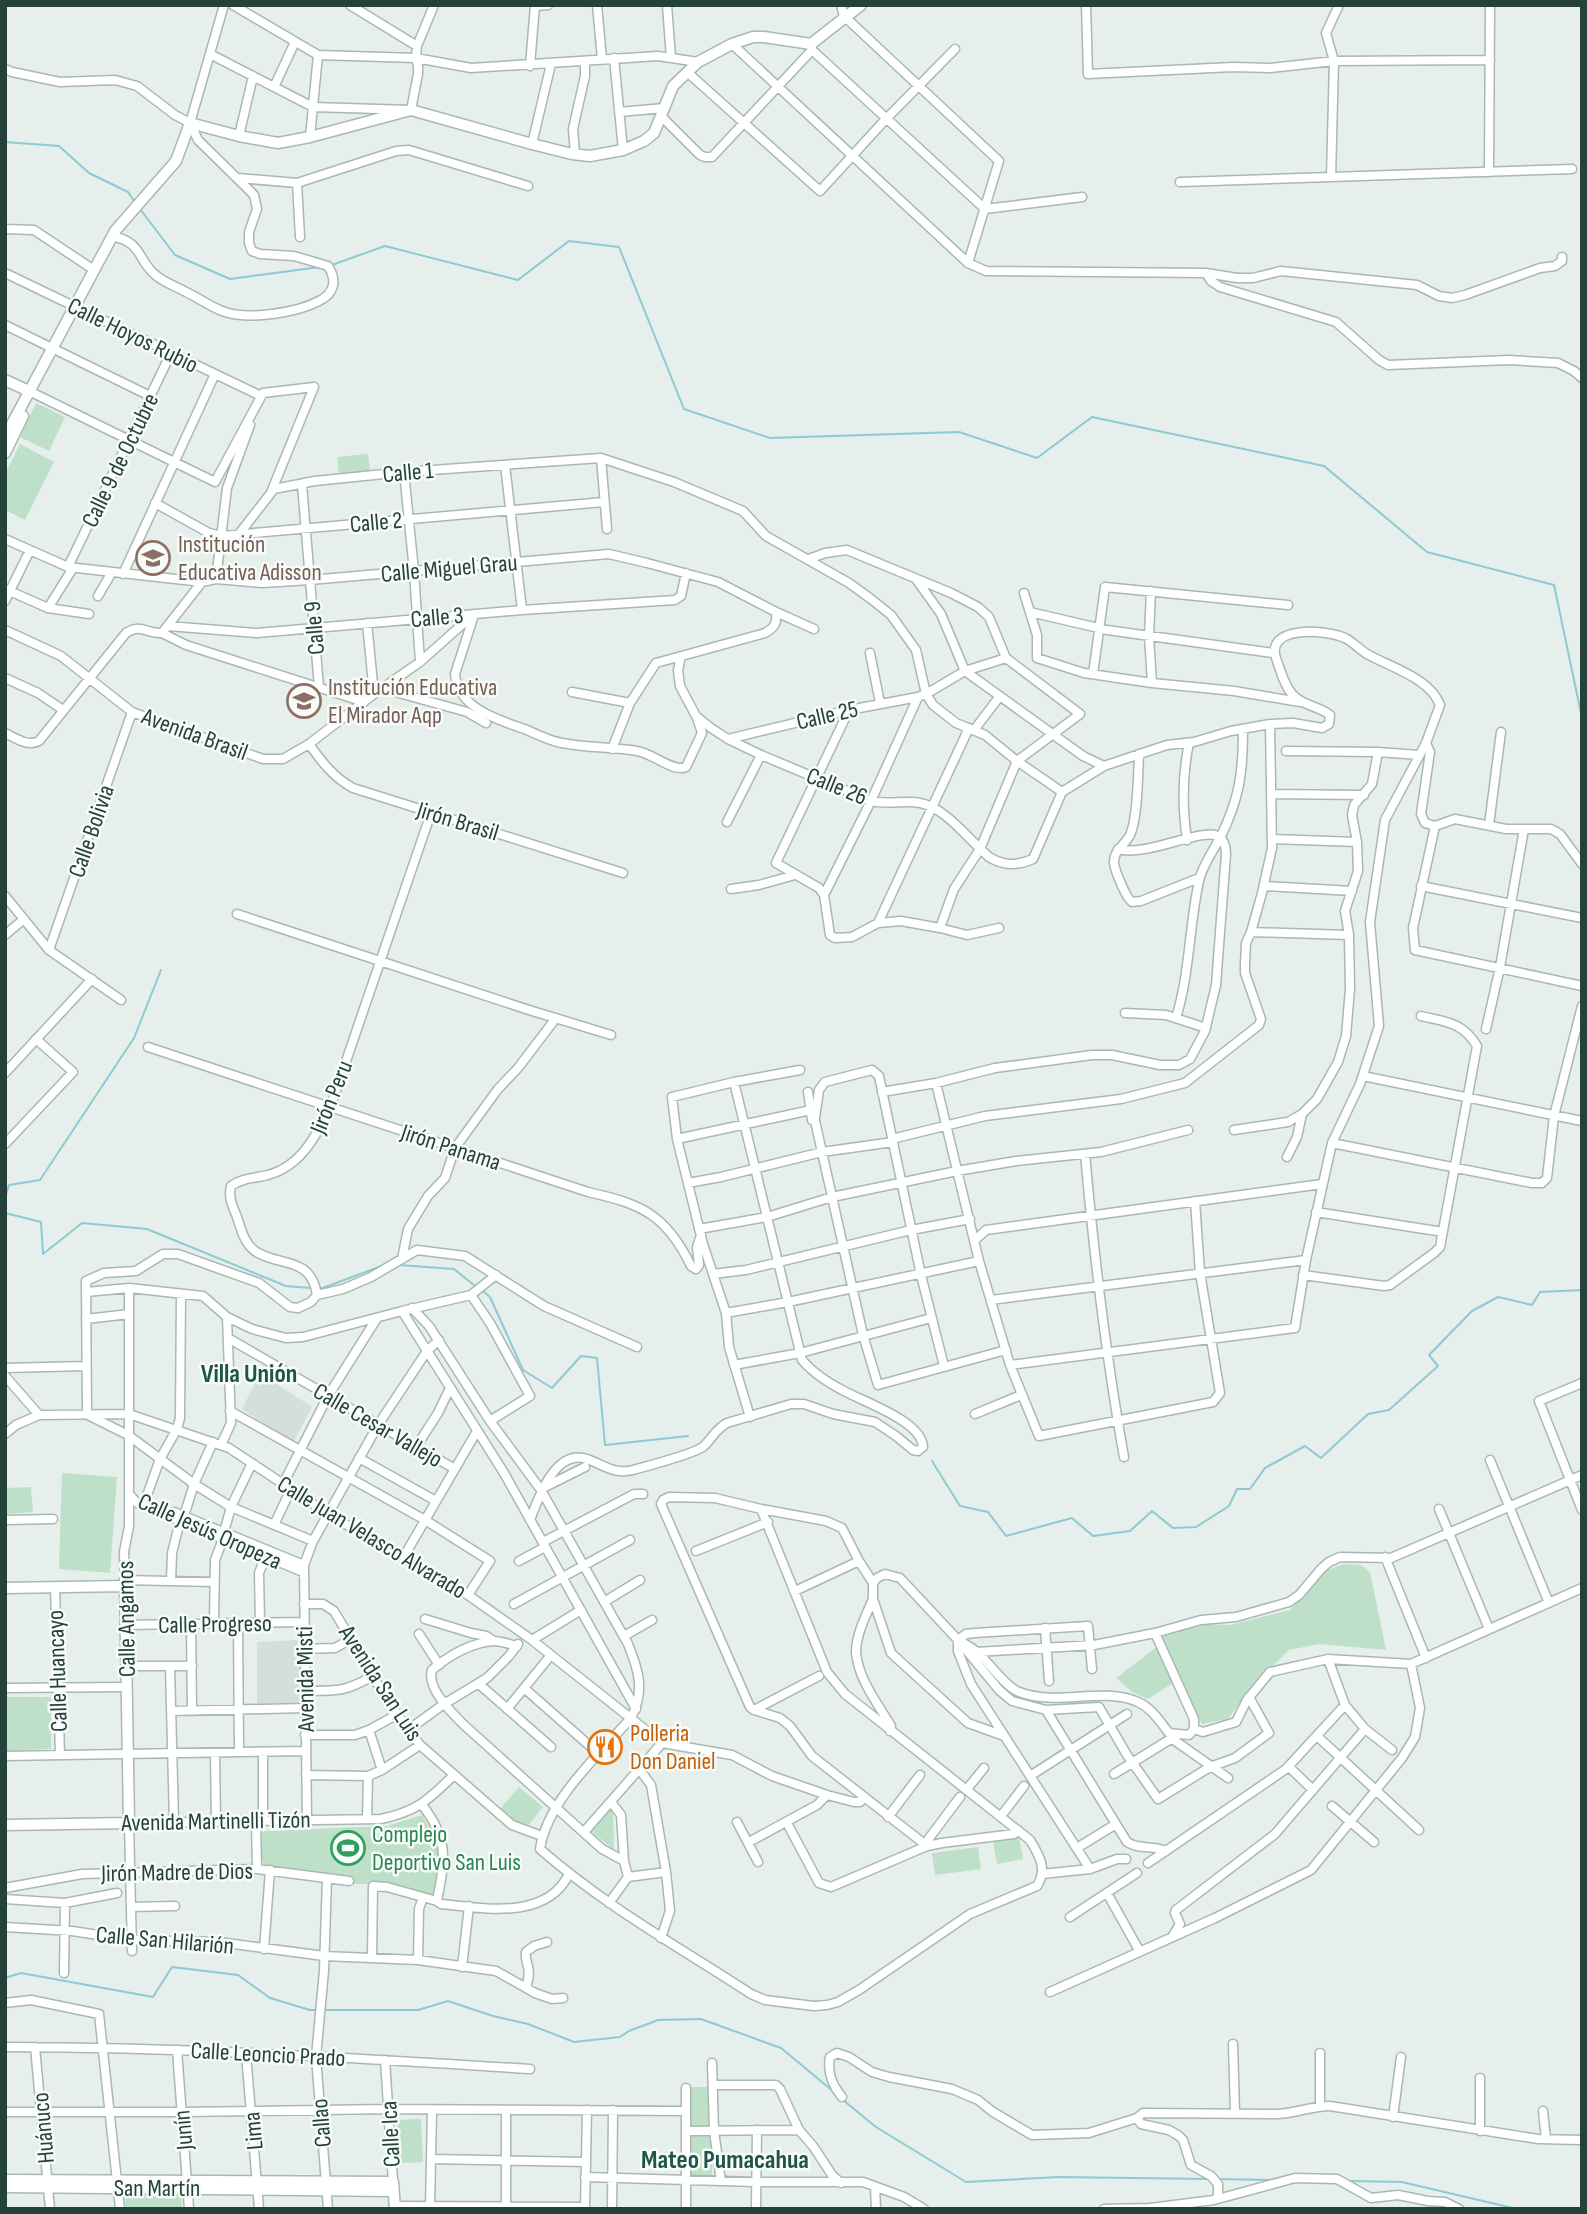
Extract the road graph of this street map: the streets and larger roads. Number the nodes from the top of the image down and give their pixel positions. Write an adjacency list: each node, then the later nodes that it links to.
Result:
1 (225, 5): 20 (street)
2 (233, 5): 15 (street)
3 (350, 5): 17 (street)
4 (434, 5): 17 (street)
5 (548, 5): 13 (street)
6 (597, 5): 25 (street)
7 (667, 5): 24 (street)
8 (841, 5): 14 (street)
9 (861, 5): 14 (street)
10 (1086, 5): 28 (street)
11 (1339, 5): 28 (street)
12 (1490, 5): 26 (street)
13 (535, 6): 31 (street)
14 (844, 16): 18 (street); 36 (street)
15 (295, 42): 21 (street); 37 (street)
16 (732, 44): 18 (street); 29 (street); 35 (street)
17 (417, 46): 22 (street)
18 (811, 47): 35 (street); 42 (street)
19 (956, 49): 36 (street)
20 (210, 54): 34 (street); 43 (street)
21 (318, 55): 22 (street); 38 (street)
22 (416, 58): 31 (street); 39 (street)
23 (614, 58): 24 (street); 25 (street); 40 (street)
24 (671, 58): 29 (street)
25 (602, 59): 27 (street)
26 (1490, 60): 28 (street); 52 (street)
27 (585, 61): 30 (street); 49 (street)
28 (1334, 61): 53 (street)
29 (698, 62): 33 (street)
30 (551, 64): 31 (street); 47 (street)
31 (530, 66)
32 (5, 69): 43 (street)
33 (687, 72): 41 (street); 44 (street)
34 (253, 76): 37 (street); 45 (street)
35 (779, 86): 44 (street); 50 (street)
36 (919, 86): 42 (street); 59 (street)
37 (274, 87): 38 (street)
38 (313, 107): 39 (street); 46 (street)
39 (411, 110): 46 (street); 47 (street)
40 (619, 112): 41 (street); 48 (street)
41 (662, 112): 44 (street); 48 (street)
42 (885, 120): 50 (street); 59 (street)
43 (190, 123): 45 (street); 54 (street); 61 (street)
44 (744, 123): 50 (street)
45 (239, 136): 46 (street)
46 (310, 137)
47 (532, 144): 49 (street)
48 (623, 150): 49 (street)
49 (575, 154)
50 (853, 154): 64 (street)
51 (1572, 169): 52 (street)
52 (1489, 172): 53 (street)
53 (1331, 177): 55 (street)
54 (238, 178): 56 (street); 61 (street)
55 (1180, 182)
56 (297, 183): 57 (street); 62 (street)
57 (528, 186)
58 (1082, 197): 59 (street)
59 (985, 209): 64 (street)
60 (5, 229): 65 (street)
61 (112, 236): 65 (street)
62 (300, 237)
63 (1562, 257): 67 (street)
64 (968, 263): 67 (street)
65 (94, 270): 68 (street)
66 (5, 273): 68 (street, Calle Hoyos Rubio)
67 (1206, 273): 73 (street)
68 (75, 307): 70 (street); 71 (street, Calle Hoyos Rubio)
69 (5, 325): 70 (street)
70 (53, 349): 75 (street); 76 (street)
71 (171, 353): 72 (street, Calle Hoyos Rubio); 76 (street, Calle 9 de Octubre)
72 (215, 374): 77 (street, Calle Hoyos Rubio); 82 (street)
73 (1582, 378)
74 (5, 380): 75 (street)
75 (31, 392): 78 (street); 79 (street); 80 (street)
76 (150, 396): 79 (street, Calle 9 de Octubre)
77 (261, 396): 82 (street); 84 (street); 96 (street)
78 (5, 437)
79 (129, 440): 82 (street); 101 (street, Calle 9 de Octubre)
80 (5, 453)
81 (601, 458): 83 (street, Calle 1); 89 (street); 99 (street)
82 (174, 462): 90 (street)
83 (505, 465): 85 (street, Calle 1); 91 (street)
84 (280, 471): 87 (street); 88 (street)
85 (404, 472): 86 (street, Calle 1); 92 (street)
86 (302, 485): 87 (street, Calle 1); 93 (street, Calle 9)
87 (290, 487): 88 (street, Calle 1)
88 (272, 490): 95 (street)
89 (604, 502): 91 (street, Calle 2); 94 (street)
90 (155, 503): 96 (street); 105 (street)
91 (510, 511): 92 (street, Calle 2); 100 (street)
92 (408, 519): 93 (street, Calle 2); 103 (street)
93 (305, 529): 95 (street, Calle 2); 108 (street, Calle 9)
94 (607, 529)
95 (239, 534): 96 (street, Calle 2)
96 (221, 536): 107 (street)
97 (5, 539): 98 (street, Calle Miguel Grau)
98 (30, 550): 101 (street, Calle Miguel Grau); 110 (street)
99 (809, 559): 106 (street); 145 (street)
100 (516, 562): 103 (street, Calle Miguel Grau); 104 (street, Calle Miguel Grau); 117 (street)
101 (71, 568): 102 (street, Calle Miguel Grau); 116 (street, Calle 9 de Octubre)
102 (112, 572): 105 (street, Calle Miguel Grau); 113 (street)
103 (414, 572): 108 (street, Calle Miguel Grau); 122 (street)
104 (686, 573): 117 (street, Calle 3); 118 (street, Calle Miguel Grau)
105 (123, 574): 109 (street, Calle Miguel Grau)
106 (915, 577): 134 (street); 136 (street)
107 (216, 579): 108 (street, Calle Miguel Grau); 109 (street, Calle Miguel Grau)
108 (310, 580): 125 (street, Calle 9)
109 (202, 582): 124 (street)
110 (8, 590): 114 (street); 116 (street)
111 (1152, 591): 115 (street); 126 (street); 130 (street)
112 (1024, 593): 119 (street)
113 (98, 596)
114 (5, 601)
115 (1288, 605)
116 (48, 608): 120 (street)
117 (522, 610): 121 (street, Calle 3)
118 (776, 612): 127 (street, Calle Miguel Grau); 133 (street)
119 (1030, 612): 126 (street); 137 (street)
120 (89, 614)
121 (474, 614): 122 (street, Calle 3); 135 (street); 148 (street)
122 (418, 618): 123 (street, Calle 3); 135 (street)
123 (367, 623): 125 (street, Calle 3); 144 (street)
124 (168, 626): 125 (street, Calle 3); 129 (street)
125 (314, 628): 142 (street, Calle 9)
126 (1100, 628): 130 (street); 137 (street)
127 (814, 629)
128 (5, 630): 139 (street, Avenida Brasil)
129 (162, 633): 139 (street); 142 (street)
130 (1149, 636): 132 (street); 140 (street)
131 (870, 653): 150 (street)
132 (1273, 653): 151 (street); 166 (street)
133 (681, 656): 149 (street); 156 (street, Calle 26)
134 (1006, 658): 136 (street); 163 (street)
135 (421, 662): 141 (street)
136 (965, 671): 145 (street); 146 (street)
137 (1093, 674): 140 (street)
138 (5, 678): 152 (street)
139 (89, 678): 152 (street); 154 (street, Avenida Brasil)
140 (1152, 683): 151 (street)
141 (386, 686): 144 (street); 155 (street)
142 (319, 687): 147 (street)
143 (572, 692): 149 (street)
144 (374, 694): 147 (street)
145 (922, 696): 150 (street, Calle 25); 159 (street); 180 (street)
146 (1000, 696): 159 (street); 163 (street)
147 (364, 702): 167 (street)
148 (469, 702): 155 (street); 168 (street)
149 (630, 703): 168 (street)
150 (880, 703): 153 (street, Calle 25)
151 (1303, 703): 158 (street)
152 (63, 710): 162 (street)
153 (849, 710): 164 (street, Calle 25); 176 (street)
154 (132, 712): 167 (street, Avenida Brasil); 213 (street, Calle Bolivia)
155 (467, 712): 157 (street)
156 (696, 716): 164 (street, Calle 26); 168 (street)
157 (486, 723)
158 (1270, 724): 160 (street); 178 (street)
159 (971, 729): 174 (street); 181 (street)
160 (1243, 729): 165 (street); 187 (street)
161 (1502, 732): 184 (street)
162 (5, 733)
163 (1052, 734): 174 (street); 175 (street)
164 (728, 739): 172 (street, Calle 26)
165 (1189, 743): 171 (street); 188 (street)
166 (1426, 743): 173 (street); 185 (street)
167 (309, 744): 182 (street, Jirón Brasil)
168 (612, 749)
169 (1286, 751): 170 (street)
170 (1378, 752): 173 (street); 179 (street)
171 (1139, 754): 175 (street); 192 (street)
172 (761, 755): 176 (street, Calle 26); 183 (street)
173 (1419, 755): 231 (street)
174 (1017, 761): 177 (street); 191 (street)
175 (1104, 766): 177 (street)
176 (816, 778): 180 (street, Calle 26); 195 (street)
177 (1062, 792): 191 (street)
178 (1271, 794): 179 (street); 189 (street)
179 (1364, 795): 190 (street)
180 (871, 801): 181 (street, Calle 26); 201 (street)
181 (932, 806): 191 (street); 207 (street)
182 (431, 813): 194 (street, Jirón Brasil); 214 (street, Jirón Peru)
183 (727, 822)
184 (1489, 825): 185 (street); 186 (street)
185 (1434, 826): 198 (street)
186 (1524, 829): 193 (street); 203 (street)
187 (1220, 837): 188 (street); 196 (street); 224 (street)
188 (1186, 839): 192 (street)
189 (1272, 839): 190 (street); 197 (street)
190 (1357, 842): 200 (street)
191 (980, 849): 208 (street)
192 (1118, 849): 196 (street)
193 (1582, 864)
194 (623, 873)
195 (795, 875): 199 (street); 201 (street)
196 (1199, 878): 223 (street)
197 (1264, 886): 200 (street); 210 (street)
198 (1421, 886): 203 (street); 215 (street)
199 (731, 890)
200 (1352, 891): 212 (street)
201 (824, 895): 207 (street)
202 (5, 896): 206 (street)
203 (1511, 904): 205 (street); 215 (street)
204 (237, 914): 214 (street)
205 (1582, 918)
206 (24, 919): 211 (street); 213 (street)
207 (878, 923): 208 (street)
208 (940, 928): 209 (street)
209 (999, 928)
210 (1251, 932): 212 (street); 244 (street)
211 (5, 935)
212 (1349, 935): 239 (street)
213 (49, 950): 216 (street)
214 (380, 961): 222 (street); 237 (street, Jirón Peru)
215 (1500, 967): 217 (street); 225 (street)
216 (92, 979): 218 (street); 227 (street)
217 (1582, 986)
218 (121, 1000)
219 (1582, 1006): 240 (street)
220 (1125, 1013): 223 (street)
221 (1420, 1016): 236 (street)
222 (556, 1018): 226 (street); 251 (street)
223 (1176, 1018): 224 (street)
224 (1206, 1028): 233 (street)
225 (1486, 1029)
226 (611, 1035)
227 (36, 1039): 230 (street); 250 (street)
228 (148, 1047): 237 (street, Jirón Panama)
229 (800, 1070): 232 (street)
230 (5, 1073)
231 (1363, 1076): 236 (street); 249 (street)
232 (734, 1082): 243 (street); 247 (street)
233 (936, 1083): 235 (street); 244 (street)
234 (808, 1092): 238 (street)
235 (882, 1092): 241 (street); 248 (street)
236 (1467, 1099): 240 (street); 255 (street)
237 (330, 1108): 251 (street, Jirón Panama); 287 (street, Jirón Peru)
238 (811, 1110): 241 (street); 243 (street)
239 (1302, 1114): 246 (street); 254 (street)
240 (1554, 1116): 242 (street); 255 (street)
241 (815, 1121): 252 (street)
242 (1582, 1121)
243 (744, 1124): 247 (street); 256 (street)
244 (946, 1126): 248 (street); 257 (street)
245 (1188, 1130): 253 (street)
246 (1234, 1130)
247 (677, 1139): 258 (street)
248 (892, 1141): 252 (street); 259 (street)
249 (1332, 1143): 255 (street); 260 (street)
250 (5, 1144)
251 (455, 1148): 268 (street, Jirón Panama); 272 (street)
252 (822, 1152): 256 (street); 261 (street)
253 (1085, 1154): 257 (street); 264 (street)
254 (1287, 1157)
255 (1453, 1167): 269 (street)
256 (755, 1169): 258 (street); 265 (street)
257 (957, 1171): 259 (street); 266 (street)
258 (688, 1183): 268 (street)
259 (901, 1184): 261 (street); 267 (street)
260 (1322, 1184): 262 (street); 263 (street)
261 (832, 1197): 265 (street); 271 (street)
262 (1195, 1201): 264 (street); 276 (street)
263 (1316, 1212): 269 (street); 273 (street)
264 (1091, 1215): 270 (street); 281 (street)
265 (767, 1217): 268 (street); 275 (street)
266 (970, 1219): 267 (street); 270 (street)
267 (911, 1230): 271 (street); 279 (street)
268 (700, 1232): 277 (street)
269 (1443, 1232): 280 (street)
270 (975, 1240): 274 (street)
271 (843, 1245): 275 (street); 283 (street)
272 (401, 1259): 278 (street); 287 (street)
273 (1306, 1260): 276 (street); 280 (street)
274 (979, 1261): 279 (street); 288 (street)
275 (778, 1262): 277 (street); 289 (street)
276 (1200, 1273): 281 (street); 300 (street)
277 (713, 1274): 292 (street)
278 (496, 1275): 284 (street); 302 (street)
279 (921, 1275): 283 (street); 296 (street)
280 (1303, 1275): 300 (street)
281 (1100, 1286): 288 (street); 306 (street)
282 (129, 1288): 285 (street); 286 (street); 293 (street, Calle Angamos)
283 (853, 1289): 289 (street); 298 (street)
284 (476, 1291): 290 (street); 323 (street)
285 (86, 1292): 287 (street); 297 (street)
286 (181, 1294): 294 (street); 326 (street)
287 (317, 1295)
288 (990, 1300): 303 (street)
289 (788, 1302): 292 (street); 305 (street)
290 (412, 1308): 291 (street); 301 (street)
291 (402, 1311): 295 (street); 304 (street)
292 (726, 1313): 307 (street)
293 (129, 1314): 297 (street); 319 (street, Calle Angamos)
294 (227, 1317): 295 (street); 299 (street)
295 (377, 1318): 316 (street)
296 (931, 1318): 298 (street); 310 (street)
297 (86, 1319): 309 (street)
298 (863, 1335): 305 (street); 310 (street)
299 (228, 1338): 316 (street, Calle Cesar Vallejo); 317 (street)
300 (1211, 1339): 306 (street); 324 (street)
301 (439, 1340): 304 (street, Avenida Misti); 323 (street)
302 (637, 1347)
303 (1006, 1350): 308 (street); 310 (street)
304 (427, 1351): 314 (street); 325 (street, Avenida Misti)
305 (800, 1353): 307 (street); 322 (street)
306 (1109, 1353): 308 (street); 324 (street)
307 (734, 1365): 322 (street)
308 (1010, 1365): 315 (street)
309 (86, 1366): 311 (street); 318 (street)
310 (944, 1366)
311 (5, 1368)
312 (5, 1376): 321 (street)
313 (1582, 1383): 342 (street)
314 (450, 1388): 327 (street); 331 (street)
315 (1021, 1395): 320 (street); 324 (street)
316 (328, 1396): 325 (street, Calle Cesar Vallejo); 332 (street)
317 (230, 1411): 330 (street); 332 (street)
318 (87, 1414): 319 (street, Calle Juan Velasco Alvarado); 321 (street, Calle Juan Velasco Alvarado); 329 (street)
319 (129, 1414): 326 (street, Calle Juan Velasco Alvarado); 329 (street, Calle Angamos)
320 (975, 1414)
321 (39, 1415): 328 (street)
322 (750, 1417): 345 (street)
323 (490, 1421): 345 (street)
324 (1118, 1421): 333 (street)
325 (378, 1425): 331 (street, Calle Cesar Vallejo); 334 (street, Avenida Misti)
326 (177, 1429): 330 (street, Calle Juan Velasco Alvarado); 335 (street)
327 (477, 1431): 339 (street); 360 (street)
328 (5, 1434)
329 (128, 1435): 335 (street); 346 (street, Calle Angamos)
330 (217, 1443): 337 (street, Calle Juan Velasco Alvarado); 343 (street)
331 (416, 1447): 339 (street, Calle Cesar Vallejo)
332 (301, 1452): 341 (street); 344 (street)
333 (1124, 1457)
334 (359, 1458): 341 (street, Avenida Misti); 349 (street)
335 (160, 1459): 343 (street); 348 (street)
336 (1490, 1460): 352 (street)
337 (252, 1463): 344 (street, Calle Juan Velasco Alvarado); 350 (street)
338 (585, 1467): 345 (street)
339 (455, 1469): 349 (street)
340 (1582, 1475): 342 (street)
341 (348, 1478): 355 (street, Avenida Misti); 359 (street)
342 (1570, 1481): 352 (street); 354 (street)
343 (194, 1484): 350 (street); 356 (street)
344 (287, 1487): 355 (street, Calle Juan Velasco Alvarado); 362 (street)
345 (542, 1489): 360 (street); 364 (street)
346 (129, 1494): 348 (street, Calle Jesús Oropeza); 363 (street, Calle Angamos)
347 (643, 1494): 364 (street)
348 (140, 1501): 356 (street, Calle Jesús Oropeza); 363 (street)
349 (436, 1502): 359 (street)
350 (231, 1507): 362 (street); 366 (street)
351 (761, 1508): 361 (street); 375 (street); 441 (street)
352 (1508, 1508): 365 (street); 391 (street)
353 (1439, 1509): 365 (street)
354 (1582, 1510)
355 (328, 1514): 368 (street, Avenida Misti); 372 (street, Calle Juan Velasco Alvarado)
356 (182, 1518): 366 (street, Calle Jesús Oropeza); 380 (street)
357 (52, 1519): 358 (street)
358 (5, 1520)
359 (425, 1520): 372 (street); 388 (street)
360 (530, 1520): 369 (street)
361 (768, 1522): 370 (street); 387 (street)
362 (274, 1525): 368 (street)
363 (129, 1526): 382 (street, Calle Angamos)
364 (564, 1531): 369 (street); 376 (street)
365 (1447, 1533): 373 (street); 404 (street)
366 (223, 1535): 371 (street, Calle Jesús Oropeza); 377 (street, Calle Jesús Oropeza); 381 (street)
367 (630, 1540): 376 (street)
368 (313, 1541): 377 (street, Avenida Misti)
369 (544, 1544): 374 (street); 378 (street)
370 (696, 1551)
371 (265, 1556): 377 (street, Calle Jesús Oropeza); 400 (street)
372 (403, 1558): 388 (street, Calle Juan Velasco Alvarado)
373 (1385, 1558): 405 (street); 418 (street)
374 (519, 1561)
375 (859, 1561): 383 (street); 387 (street)
376 (584, 1567): 378 (street); 390 (street)
377 (304, 1568): 392 (street, Avenida Misti)
378 (563, 1578): 393 (street); 394 (street)
379 (640, 1580): 390 (street)
380 (171, 1581): 381 (street); 382 (street)
381 (214, 1582): 398 (street)
382 (124, 1583): 384 (street); 402 (street, Calle Angamos)
383 (873, 1583): 389 (street); 410 (street)
384 (55, 1587): 385 (street); 431 (street, Calle Huancayo)
385 (5, 1588)
386 (1582, 1588): 391 (street)
387 (795, 1591): 453 (street)
388 (468, 1595): 408 (street, Calle Juan Velasco Alvarado)
389 (873, 1600): 453 (street); 455 (street)
390 (604, 1602): 407 (street)
391 (1549, 1603): 404 (street)
392 (303, 1604): 397 (street, Avenida Misti); 409 (street, Avenida San Luis)
393 (514, 1604)
394 (581, 1611): 408 (street); 446 (street)
395 (425, 1619): 411 (street)
396 (652, 1620): 407 (street)
397 (304, 1622): 400 (street, Calle Progreso); 414 (street, Avenida Misti)
398 (214, 1623): 399 (street, Calle Progreso); 401 (street, Calle Progreso)
399 (238, 1623): 400 (street, Calle Progreso); 440 (street)
400 (260, 1623)
401 (191, 1624): 402 (street, Calle Progreso); 424 (street)
402 (125, 1625): 422 (street, Calle Angamos)
403 (1045, 1628): 410 (street); 412 (street); 415 (street)
404 (1489, 1629): 418 (street)
405 (1155, 1633): 412 (street); 449 (street)
406 (419, 1634): 421 (street)
407 (624, 1636): 446 (street)
408 (529, 1638): 413 (street); 417 (street, Calle Juan Velasco Alvarado)
409 (351, 1639): 414 (street, Calle Progreso); 426 (street, Avenida San Luis)
410 (958, 1640): 416 (street); 442 (street); 455 (street)
411 (494, 1641): 413 (street); 421 (street)
412 (1091, 1645): 415 (street); 425 (street)
413 (517, 1646): 429 (street)
414 (304, 1648): 434 (street, Avenida Misti)
415 (1046, 1649): 416 (street); 428 (street)
416 (976, 1651): 456 (street)
417 (551, 1655): 433 (street); 446 (street, Calle Juan Velasco Alvarado)
418 (1426, 1658): 420 (street)
419 (1328, 1659): 420 (street); 435 (street); 437 (street)
420 (1410, 1664): 489 (street)
421 (439, 1665): 436 (street)
422 (126, 1666): 423 (street); 430 (street, Calle Angamos)
423 (170, 1666): 424 (street); 443 (street)
424 (192, 1666): 444 (street)
425 (1093, 1669)
426 (373, 1676): 434 (street); 445 (street, Avenida San Luis)
427 (819, 1676): 441 (street)
428 (1049, 1681)
429 (478, 1684): 436 (street); 439 (street)
430 (127, 1686): 431 (street); 468 (street, Calle Angamos)
431 (58, 1687): 432 (street); 470 (street, Calle Huancayo)
432 (5, 1688)
433 (524, 1688): 439 (street); 469 (street)
434 (305, 1691): 438 (street, Avenida Misti)
435 (1249, 1697): 449 (street); 474 (street)
436 (444, 1704): 452 (street); 496 (street)
437 (1345, 1705): 450 (street); 457 (street)
438 (305, 1708): 440 (street); 454 (street, Avenida Misti)
439 (507, 1709): 460 (street)
440 (239, 1710): 444 (street); 464 (street)
441 (754, 1710): 492 (street)
442 (1046, 1710): 448 (street); 461 (street)
443 (171, 1711): 444 (street); 466 (street)
444 (192, 1711)
445 (398, 1714): 451 (street); 452 (street, Avenida San Luis)
446 (633, 1714): 458 (street, Calle Juan Velasco Alvarado); 469 (street)
447 (1126, 1714): 448 (street)
448 (1110, 1724): 461 (street); 473 (street)
449 (1194, 1729): 456 (street)
450 (1365, 1729): 462 (street); 472 (street)
451 (369, 1730): 454 (street); 478 (street)
452 (408, 1730): 459 (street, Avenida San Luis)
453 (890, 1731): 487 (street)
454 (306, 1735): 463 (street, Avenida Misti)
455 (1004, 1736): 484 (street)
456 (1174, 1736): 473 (street); 474 (street)
457 (1317, 1736): 472 (street); 475 (street)
458 (662, 1743): 477 (street); 490 (street)
459 (420, 1745): 478 (street); 479 (street, Avenida San Luis)
460 (551, 1747)
461 (1071, 1750): 484 (street); 508 (street)
462 (1392, 1750)
463 (306, 1751): 465 (street); 482 (street, Avenida Misti)
464 (239, 1752): 465 (street); 467 (street)
465 (263, 1752): 502 (street)
466 (172, 1753): 467 (street); 468 (street); 504 (street)
467 (215, 1753): 501 (street)
468 (128, 1754): 470 (street); 506 (street, Calle Angamos)
469 (599, 1754): 496 (street)
470 (60, 1755): 471 (street)
471 (5, 1756)
472 (1341, 1757): 488 (street); 489 (street)
473 (1132, 1762): 474 (street); 481 (street)
474 (1210, 1767): 485 (street)
475 (1289, 1767): 488 (street); 518 (street)
476 (984, 1768): 487 (street)
477 (639, 1769): 493 (street); 526 (street)
478 (382, 1770): 483 (street)
479 (454, 1774): 494 (street, Avenida Martinelli Tizón); 513 (street, Avenida San Luis)
480 (920, 1774): 498 (street)
481 (1114, 1774)
482 (306, 1775): 483 (street); 500 (street, Avenida Misti)
483 (368, 1776): 499 (street)
484 (1030, 1776): 517 (street)
485 (1228, 1778)
486 (1024, 1786): 497 (street)
487 (967, 1789): 497 (street)
488 (1313, 1790): 548 (street)
489 (1376, 1790): 503 (street); 511 (street)
490 (827, 1795): 492 (street); 507 (street)
491 (960, 1797): 516 (street)
492 (864, 1798): 498 (street)
493 (611, 1802): 512 (street); 520 (street)
494 (422, 1805): 499 (street, Avenida Martinelli Tizón); 539 (street)
495 (1332, 1806): 503 (street)
496 (555, 1807): 512 (street); 513 (street)
497 (1001, 1816): 510 (street)
498 (888, 1817): 516 (street)
499 (367, 1819): 500 (street, Avenida Martinelli Tizón)
500 (307, 1820): 502 (street, Avenida Martinelli Tizón)
501 (216, 1821): 502 (street, Avenida Martinelli Tizón); 504 (street, Avenida Martinelli Tizón)
502 (259, 1821): 523 (street)
503 (1349, 1821): 515 (street); 548 (street)
504 (174, 1822): 506 (street, Avenida Martinelli Tizón)
505 (737, 1822): 514 (street)
506 (129, 1823): 509 (street, Avenida Martinelli Tizón); 528 (street, Calle Angamos)
507 (787, 1823): 514 (street); 516 (street)
508 (1116, 1824): 517 (street); 518 (street)
509 (5, 1825)
510 (1018, 1830): 516 (street); 530 (street)
511 (1419, 1830)
512 (584, 1832): 520 (street)
513 (542, 1836): 529 (street)
514 (748, 1842): 521 (street)
515 (1374, 1842)
516 (925, 1845)
517 (1077, 1848): 524 (street)
518 (1166, 1851): 522 (street)
519 (1126, 1859): 524 (street)
520 (624, 1861): 531 (street)
521 (758, 1862)
522 (1148, 1863)
523 (257, 1869): 525 (street, Jirón Madre de Dios); 528 (street, Jirón Madre de Dios)
524 (1090, 1869): 530 (street)
525 (270, 1871): 532 (street, Jirón Madre de Dios); 552 (street)
526 (666, 1872): 531 (street); 549 (street)
527 (1137, 1872): 536 (street)
528 (130, 1874): 534 (street, Jirón Madre de Dios); 544 (street, Calle Angamos)
529 (569, 1874): 541 (street); 543 (street)
530 (1042, 1874): 549 (street)
531 (628, 1877): 541 (street)
532 (327, 1878): 533 (street, Jirón Madre de Dios); 555 (street, Callao)
533 (349, 1881)
534 (5, 1888)
535 (117, 1893): 540 (street)
536 (1107, 1893): 545 (street); 554 (street)
537 (423, 1897): 539 (street); 556 (street); 557 (street)
538 (5, 1899): 540 (street)
539 (437, 1901): 543 (street)
540 (65, 1903): 547 (street)
541 (610, 1903): 549 (street)
542 (175, 1906): 544 (street)
543 (469, 1906): 558 (street)
544 (131, 1907): 550 (street, Calle Angamos)
545 (1070, 1917)
546 (5, 1927): 547 (street, Calle San Hilarión)
547 (64, 1930): 550 (street, Calle San Hilarión); 559 (street)
548 (1172, 1937): 554 (street)
549 (661, 1938)
550 (131, 1940): 552 (street, Calle San Hilarión); 553 (street, Calle Angamos)
551 (547, 1942): 560 (street)
552 (264, 1950): 555 (street, Calle San Hilarión)
553 (132, 1951)
554 (1140, 1952): 561 (street)
555 (324, 1956): 556 (street, Calle San Hilarión); 571 (street, Callao)
556 (372, 1958): 557 (street, Calle San Hilarión)
557 (418, 1960): 558 (street, Calle San Hilarión)
558 (462, 1967): 560 (street, Calle San Hilarión)
559 (64, 1973)
560 (526, 1988): 562 (street, Calle San Hilarión)
561 (1050, 1992)
562 (563, 1998)
563 (5, 2003): 567 (street)
564 (1233, 2044): 594 (street)
565 (5, 2047): 566 (street, Calle Leoncio Prado)
566 (35, 2047): 567 (street, Calle Leoncio Prado); 590 (street, Huánuco)
567 (103, 2048): 568 (street, Calle Leoncio Prado); 591 (street)
568 (177, 2050): 570 (street, Calle Leoncio Prado); 592 (street, Junín)
569 (1320, 2053): 580 (street)
570 (246, 2054): 571 (street, Calle Leoncio Prado); 593 (street, Lima)
571 (316, 2057): 573 (street, Calle Leoncio Prado); 582 (street, Callao)
572 (1401, 2057): 595 (street)
573 (386, 2060): 575 (street, Calle Leoncio Prado); 581 (street, Calle Ica)
574 (712, 2063): 577 (street)
575 (530, 2069)
576 (1480, 2078): 601 (street)
577 (714, 2085): 598 (street); 600 (street)
578 (686, 2088): 587 (street)
579 (842, 2097): 596 (street)
580 (1320, 2106): 594 (street); 595 (street)
581 (389, 2109): 582 (street); 583 (street); 619 (street, Calle Ica)
582 (320, 2110): 593 (street); 618 (street, Callao)
583 (432, 2110): 584 (street); 604 (street)
584 (506, 2110): 585 (street); 605 (street)
585 (587, 2110): 586 (street); 606 (street)
586 (613, 2110): 587 (street); 608 (street)
587 (686, 2111): 599 (street)
588 (1543, 2111): 602 (street)
589 (5, 2112): 590 (street)
590 (41, 2112): 591 (street); 614 (street, Huánuco)
591 (109, 2112): 592 (street); 616 (street)
592 (182, 2112): 593 (street); 615 (street, Junín)
593 (251, 2112): 617 (street, Lima)
594 (1235, 2113): 596 (street)
595 (1393, 2117): 601 (street)
596 (1137, 2118): 622 (street)
597 (757, 2130): 598 (street); 600 (street); 612 (street)
598 (799, 2130): 613 (street)
599 (685, 2131): 600 (street); 610 (street)
600 (714, 2131): 611 (street)
601 (1480, 2131): 602 (street)
602 (1546, 2139): 603 (street)
603 (1582, 2140)
604 (431, 2159): 605 (street); 623 (street)
605 (507, 2160): 606 (street); 625 (street)
606 (586, 2162): 607 (street)
607 (585, 2177): 608 (street); 626 (street)
608 (612, 2178): 610 (street); 632 (street)
609 (5, 2180): 614 (street, San Martín)
610 (685, 2181): 611 (street); 633 (street)
611 (721, 2181): 612 (street)
612 (756, 2182): 613 (street); 634 (street)
613 (841, 2183): 621 (street)
614 (48, 2184): 616 (street, San Martín); 620 (street, San Martín); 627 (street, Huánuco)
615 (187, 2184): 616 (street, San Martín); 617 (street, San Martín); 629 (street, Junín)
616 (118, 2185): 628 (street)
617 (258, 2186): 618 (street, San Martín); 630 (street, Lima)
618 (327, 2186): 619 (street, San Martín); 631 (street, Callao)
619 (393, 2186): 624 (street, Calle Ica)
620 (5, 2187)
621 (875, 2187): 635 (street); 636 (street)
622 (1214, 2200): 637 (street); 638 (street)
623 (430, 2207): 624 (street); 625 (street)
624 (395, 2208)
625 (506, 2208): 626 (street)
626 (585, 2208)
627 (50, 2209)
628 (120, 2209)
629 (189, 2209)
630 (259, 2209)
631 (328, 2209)
632 (612, 2209)
633 (686, 2209)
634 (756, 2209)
635 (876, 2209)
636 (924, 2209)
637 (1104, 2209)
638 (1459, 2209)

